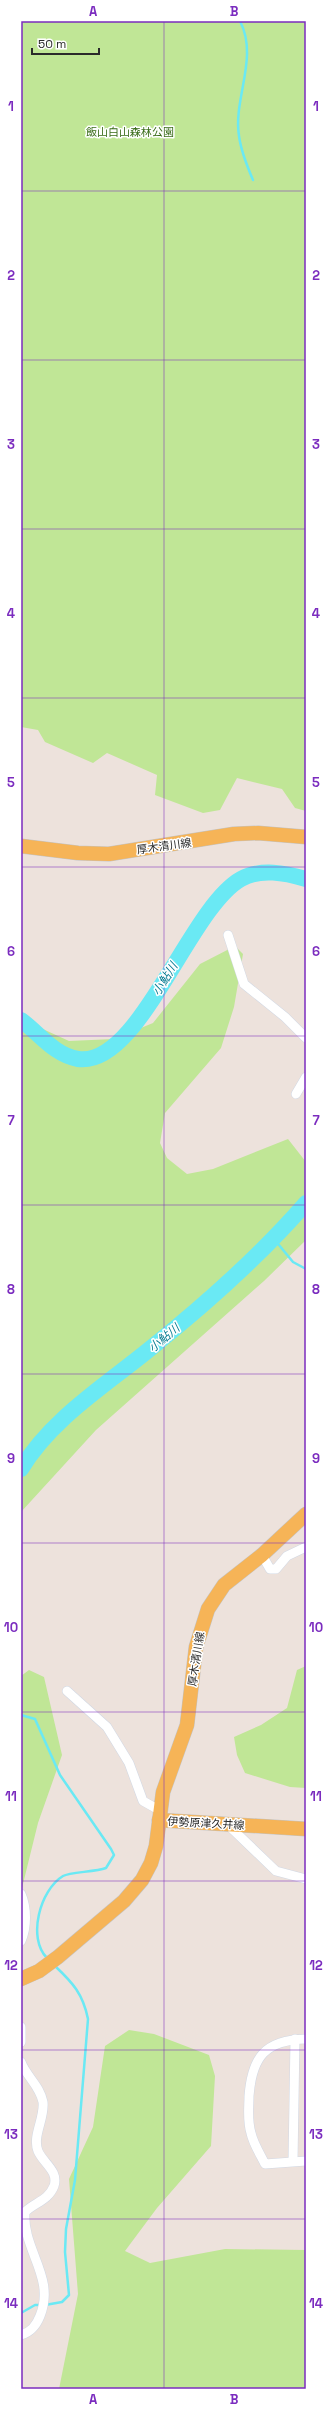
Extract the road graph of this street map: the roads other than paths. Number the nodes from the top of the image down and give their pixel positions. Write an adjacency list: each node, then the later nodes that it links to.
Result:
1 (306, 837): 2 (main road, 厚木清川線)
2 (21, 846)
3 (228, 935): 4 (street)
4 (306, 1038)
5 (306, 1077): 6 (street)
6 (296, 1094)
7 (306, 1514): 9 (main road, 厚木清川線)
8 (306, 1547): 9 (street)
9 (262, 1555): 11 (main road, 厚木清川線)
10 (67, 1691): 11 (street)
11 (159, 1815): 12 (main road, 伊勢原津久井線); 17 (main road, 伊勢原津久井線)
12 (226, 1824): 13 (main road, 伊勢原津久井線); 14 (street)
13 (306, 1829)
14 (306, 1879)
15 (21, 1894): 16 (street)
16 (21, 1941)
17 (21, 1979)
18 (21, 2027): 21 (street)
19 (295, 2039): 20 (street); 23 (street); 23 (street)
20 (306, 2039)
21 (21, 2042)
22 (21, 2062): 25 (street)
23 (293, 2161): 24 (street)
24 (306, 2161)
25 (21, 2335)

